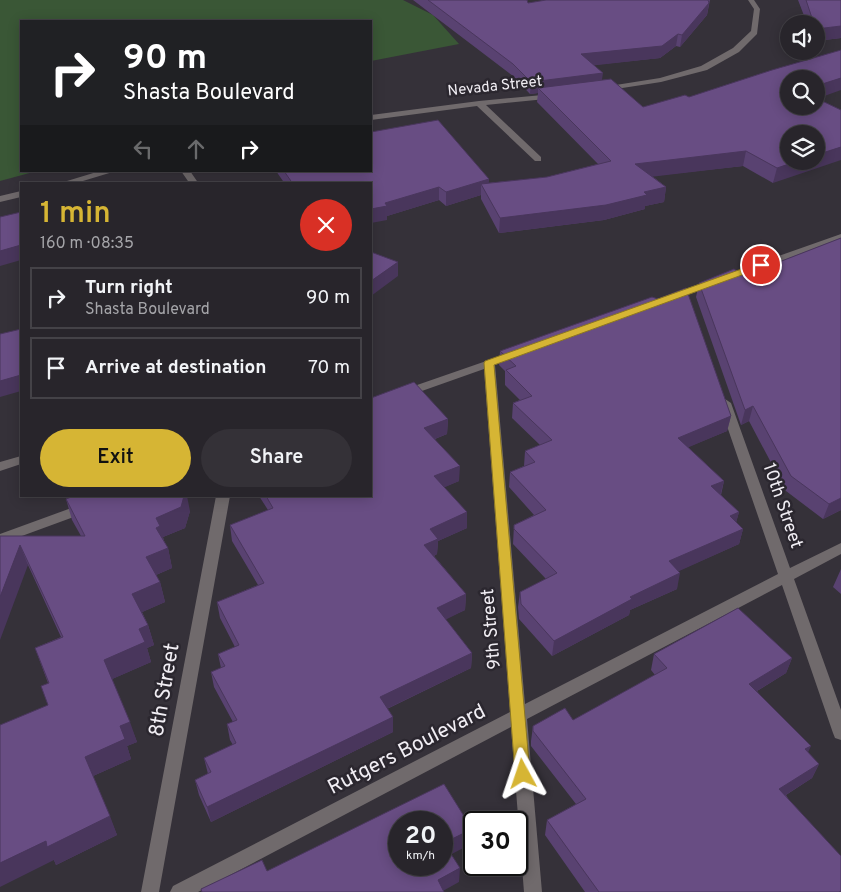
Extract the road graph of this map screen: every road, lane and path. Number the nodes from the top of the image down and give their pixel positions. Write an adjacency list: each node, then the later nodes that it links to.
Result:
1 (751, 0): 2 (street)
2 (597, 90)
3 (558, 95): 4 (street, Nevada Street)
4 (479, 103): 5 (street, Nevada Street); 6 (street)
5 (372, 118)
6 (538, 159)
7 (108, 172): 9 (street)
8 (186, 172): 10 (street)
9 (69, 182)
10 (193, 182)
11 (20, 194): 12 (street)
12 (0, 199)
13 (841, 237): 14 (street)
14 (660, 301)
15 (525, 350): 16 (street)
16 (489, 363): 18 (street); 26 (street, 9th Street)
17 (722, 393): 25 (street, 10th Street)
18 (372, 405)
19 (20, 460): 20 (street)
20 (0, 468)
21 (223, 497): 28 (street, 8th Street)
22 (100, 503): 23 (street)
23 (0, 539)
24 (841, 548): 25 (street, Rutgers Boulevard)
25 (786, 576): 26 (street, Rutgers Boulevard); 27 (street, 10th Street)
26 (518, 716): 29 (street, Rutgers Boulevard); 30 (street, 9th Street)
27 (841, 733)
28 (150, 892)
29 (179, 892)
30 (533, 892)

